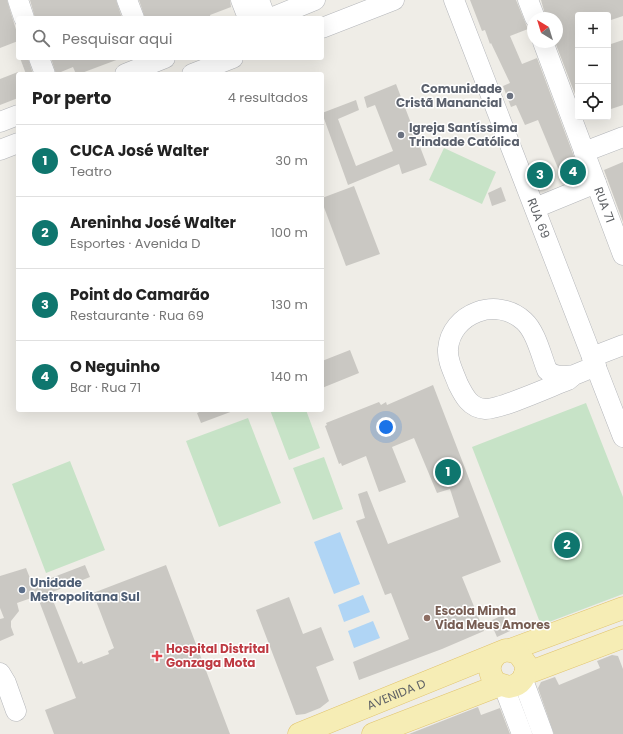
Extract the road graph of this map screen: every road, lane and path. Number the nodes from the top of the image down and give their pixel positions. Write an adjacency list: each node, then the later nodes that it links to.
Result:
1 (18, 0): 10 (street)
2 (127, 0): 11 (street)
3 (241, 0): 9 (street)
4 (315, 0): 9 (street)
5 (394, 0): 12 (street)
6 (454, 0): 27 (street, RUA 69)
7 (528, 0): 8 (street)
8 (532, 12)
9 (261, 15)
10 (23, 16)
11 (133, 16)
12 (324, 27)
13 (545, 48): 25 (street, RUA 71)
14 (40, 60): 17 (street)
15 (155, 60): 18 (street)
16 (228, 60): 19 (street)
17 (44, 72)
18 (129, 72)
19 (197, 72)
20 (16, 116): 21 (street)
21 (0, 122)
22 (623, 137): 25 (street)
23 (16, 144): 24 (street)
24 (0, 150)
25 (584, 152): 26 (street, RUA 71)
26 (596, 183): 27 (street); 28 (street, RUA 71)
27 (535, 208): 30 (street, RUA 69)
28 (623, 255)
29 (623, 344): 30 (street)
30 (594, 361): 31 (street); 32 (street, RUA 69)
31 (574, 375): 31 (street)
32 (623, 437)
33 (623, 608): 35 (main road, AVENIDA D)
34 (622, 642): 37 (main road)
35 (502, 653): 37 (main road); 37 (main road); 40 (main road, AVENIDA D)
36 (0, 673): 38 (street)
37 (513, 681): 39 (main road); 42 (street); 43 (street)
38 (16, 711)
39 (408, 728): 41 (main road)
40 (299, 734)
41 (373, 734)
42 (522, 734)
43 (543, 734)

